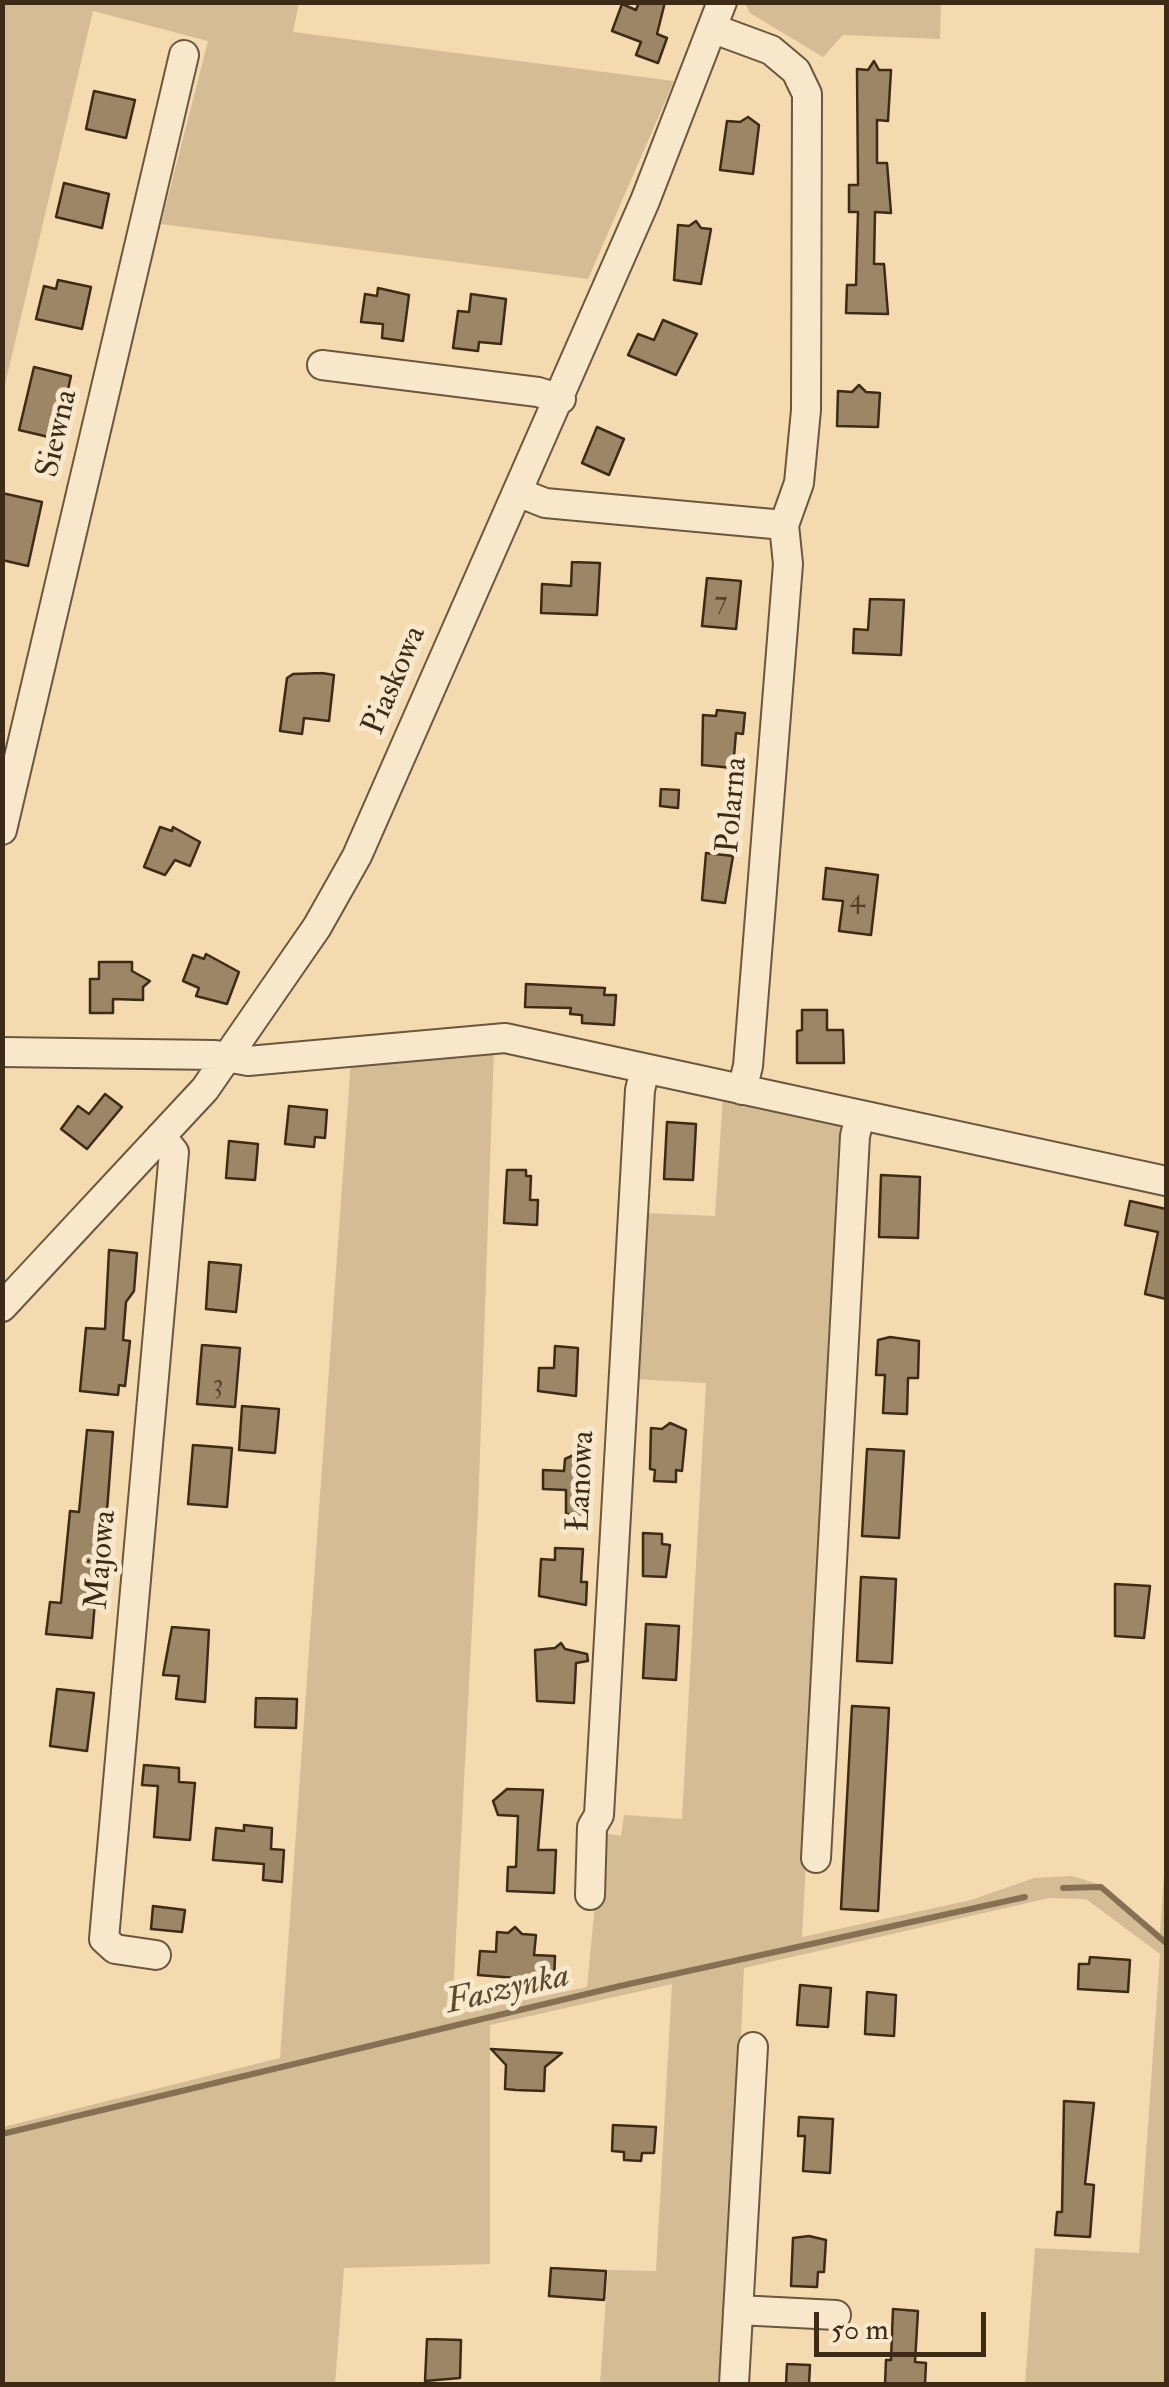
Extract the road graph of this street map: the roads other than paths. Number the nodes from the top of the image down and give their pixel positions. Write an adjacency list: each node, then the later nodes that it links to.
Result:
1 (718, 16): 4 (street, Piaskowa); 6 (street, Polarna)
2 (184, 54): 7 (street, Siewna)
3 (322, 366): 4 (street)
4 (560, 399): 5 (street, Piaskowa)
5 (520, 494): 6 (street); 9 (street, Piaskowa)
6 (784, 525): 11 (street, Polarna)
7 (2, 830)
8 (2, 1052): 9 (street)
9 (230, 1057): 10 (street); 13 (street, Piaskowa)
10 (645, 1069): 11 (street); 17 (street, Łanowa)
11 (742, 1090): 12 (street)
12 (860, 1116): 14 (street); 16 (street)
13 (161, 1136): 15 (street, Piaskowa); 18 (street, Majowa)
14 (1166, 1180)
15 (2, 1307)
16 (816, 1858)
17 (590, 1895)
18 (156, 1955)
19 (753, 2048): 20 (street)
20 (738, 2310): 21 (street); 22 (street)
21 (836, 2315)
22 (734, 2384)

